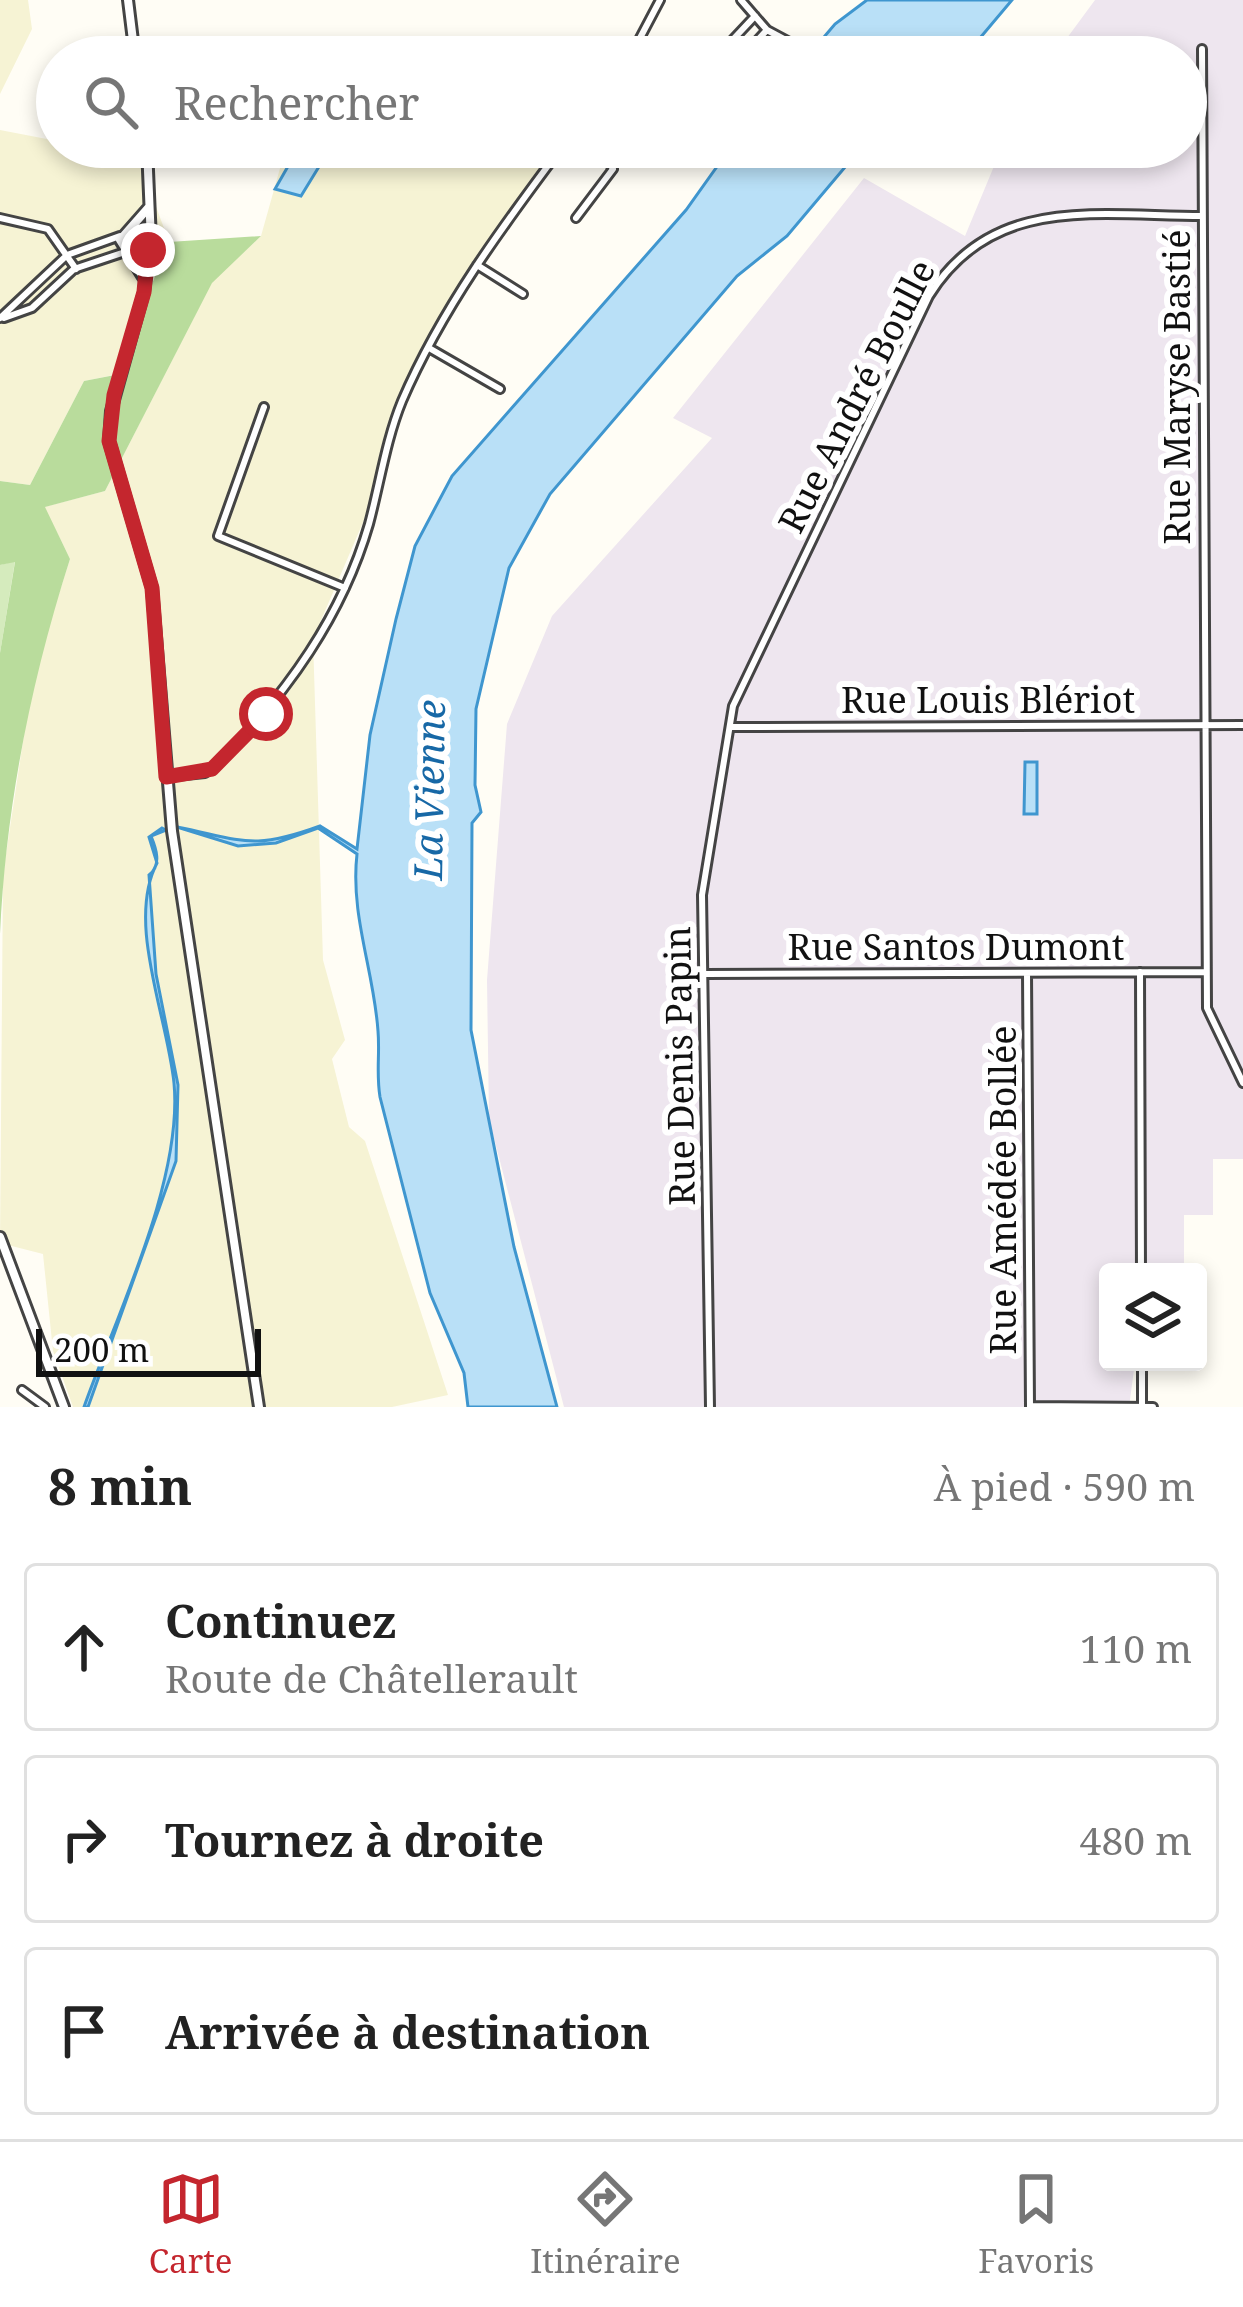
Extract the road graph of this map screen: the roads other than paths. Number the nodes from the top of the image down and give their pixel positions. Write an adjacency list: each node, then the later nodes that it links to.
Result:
1 (128, 0): 6 (street)
2 (659, 0): 7 (street)
3 (741, 0): 4 (street)
4 (755, 16): 5 (street); 8 (street)
5 (767, 30): 9 (street); 10 (street)
6 (132, 36)
7 (641, 36)
8 (736, 36)
9 (761, 36)
10 (778, 36)
11 (148, 168): 15 (street)
12 (547, 168): 25 (street)
13 (612, 168): 18 (street)
14 (1202, 168): 16 (street, Rue Maryse Bastié)
15 (151, 204): 19 (street); 20 (street)
16 (1202, 216): 34 (street, Rue Maryse Bastié); 36 (street, Rue André Boulle)
17 (0, 218): 24 (street)
18 (576, 218)
19 (136, 225): 20 (street); 21 (street)
20 (148, 232): 22 (street)
21 (120, 236): 23 (street); 24 (street)
22 (148, 250): 23 (street); 27 (street)
23 (129, 254): 26 (street); 27 (street)
24 (67, 255): 26 (street); 29 (street)
25 (477, 265): 28 (street); 30 (street)
26 (76, 269): 29 (street)
27 (145, 284): 37 (street)
28 (523, 294)
29 (0, 318)
30 (429, 347): 31 (street); 33 (street)
31 (500, 389)
32 (264, 407): 33 (street)
33 (345, 588): 37 (street)
34 (1204, 725): 35 (street, Rue Louis Blériot); 36 (street, Rue Louis Blériot); 39 (street, Rue Maryse Bastié)
35 (1243, 725)
36 (734, 727): 41 (street, Rue Denis Papin)
37 (166, 777): 51 (street)
38 (1140, 972): 39 (street, Rue Santos Dumont); 40 (street, Rue Santos Dumont); 44 (street)
39 (1206, 972): 42 (street, Rue Maryse Bastié)
40 (1027, 973): 41 (street, Rue Santos Dumont); 47 (street, Rue Amédée Bollée)
41 (706, 974): 52 (street, Rue Denis Papin)
42 (1243, 1083)
43 (0, 1237): 50 (street)
44 (1141, 1263)
45 (1142, 1371): 48 (street)
46 (22, 1390): 49 (street)
47 (1030, 1406): 48 (street)
48 (1142, 1406): 53 (street)
49 (45, 1407)
50 (64, 1407)
51 (259, 1407)
52 (710, 1407)
53 (1153, 1407)

